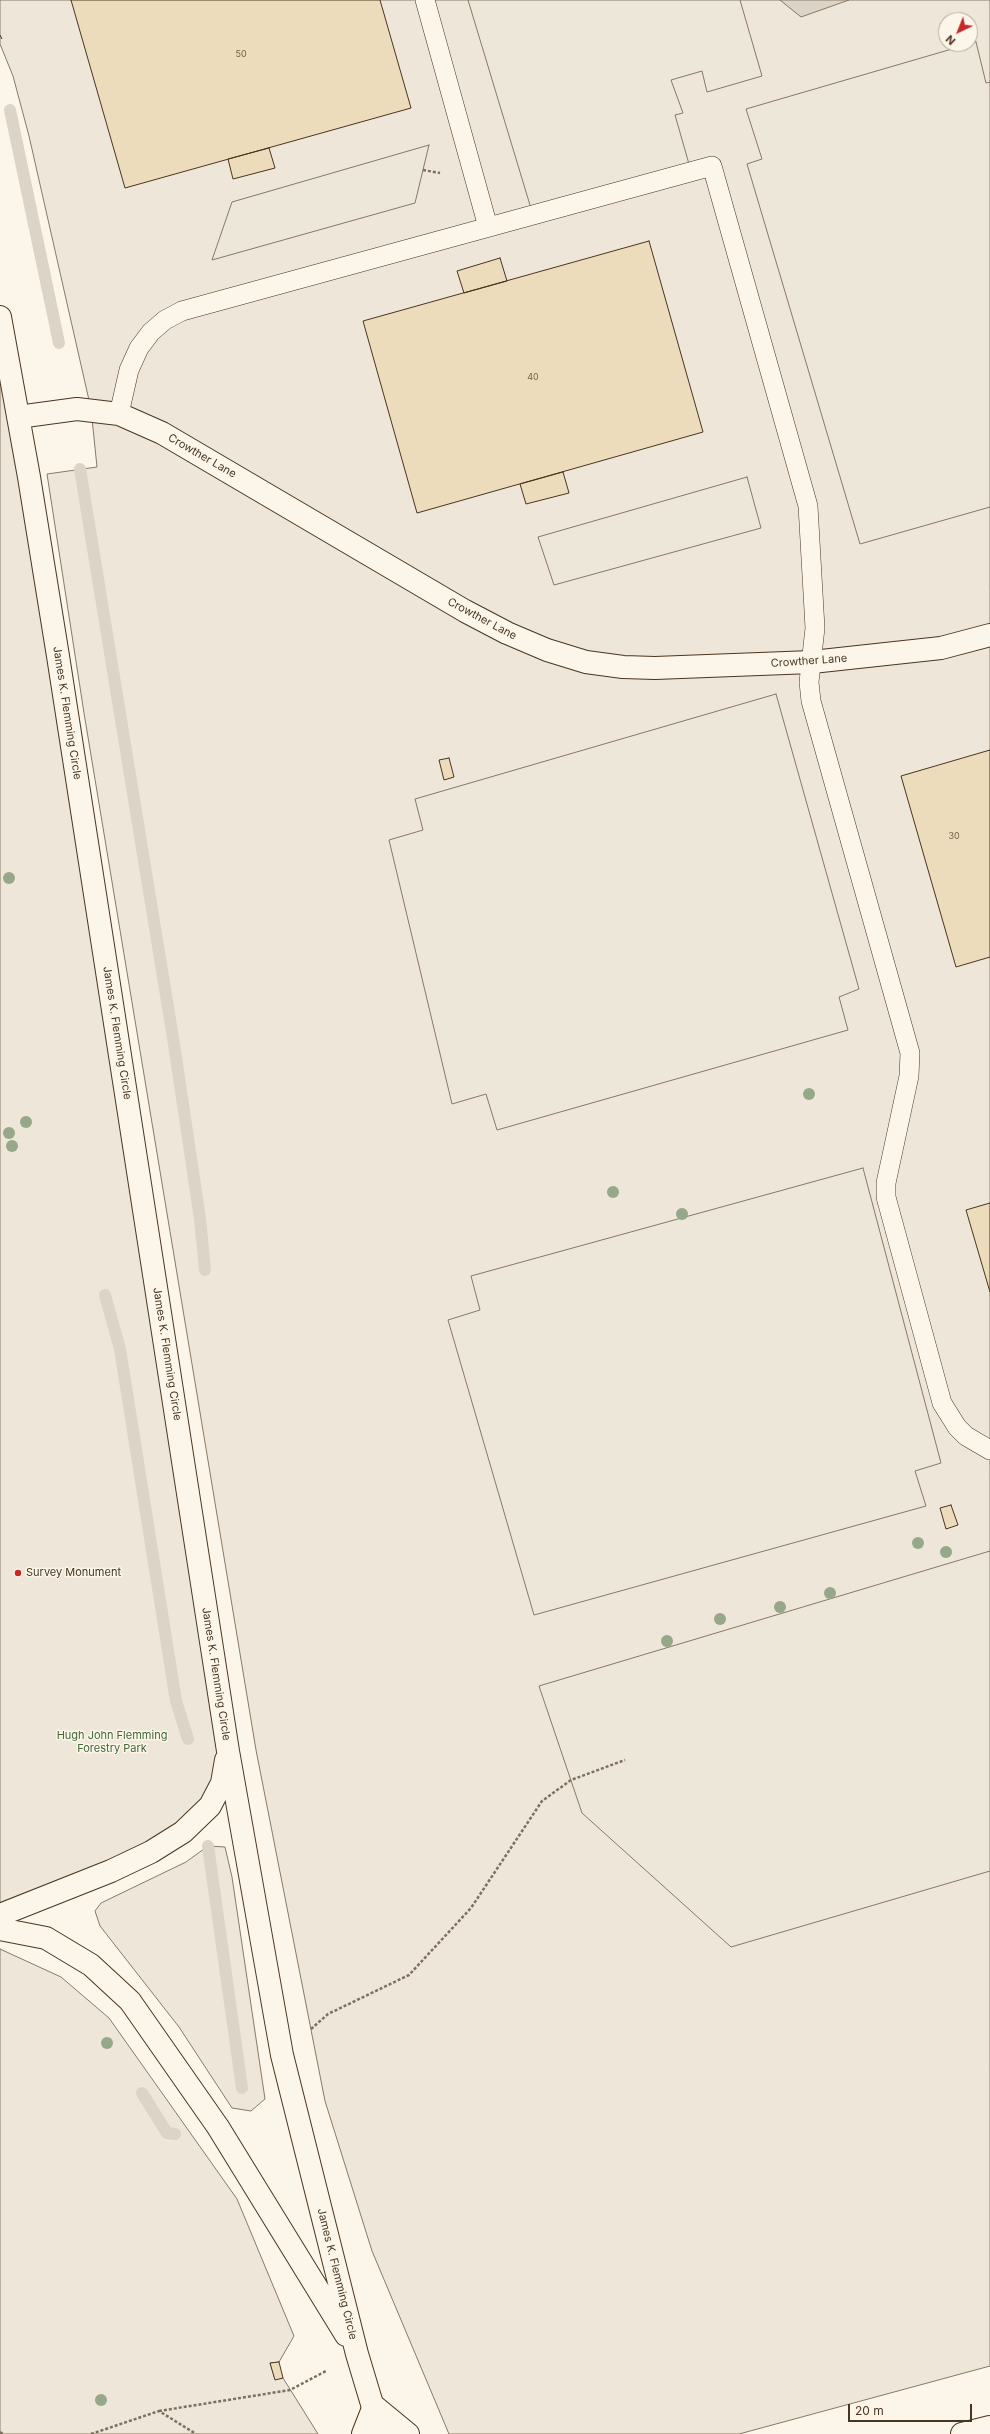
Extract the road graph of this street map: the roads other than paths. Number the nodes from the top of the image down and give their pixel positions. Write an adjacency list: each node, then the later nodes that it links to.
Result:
1 (425, 0): 2 (lane)
2 (488, 227): 4 (lane); 7 (lane)
3 (0, 317): 5 (street, James K. Flemming Circle)
4 (119, 414): 5 (street, Crowther Lane); 7 (street, Crowther Lane)
5 (18, 417): 9 (street, James K. Flemming Circle)
6 (990, 635): 7 (street, Crowther Lane)
7 (812, 662): 8 (lane)
8 (990, 1450)
9 (228, 1751): 10 (street, James K. Flemming Circle); 12 (street, James K. Flemming Circle)
10 (0, 1915)
11 (0, 1929): 12 (street, James K. Flemming Circle)
12 (358, 2354): 13 (street)
13 (374, 2406): 15 (street); 16 (street); 17 (street)
14 (990, 2426): 18 (street)
15 (363, 2434)
16 (381, 2434)
17 (408, 2434)
18 (962, 2434)

